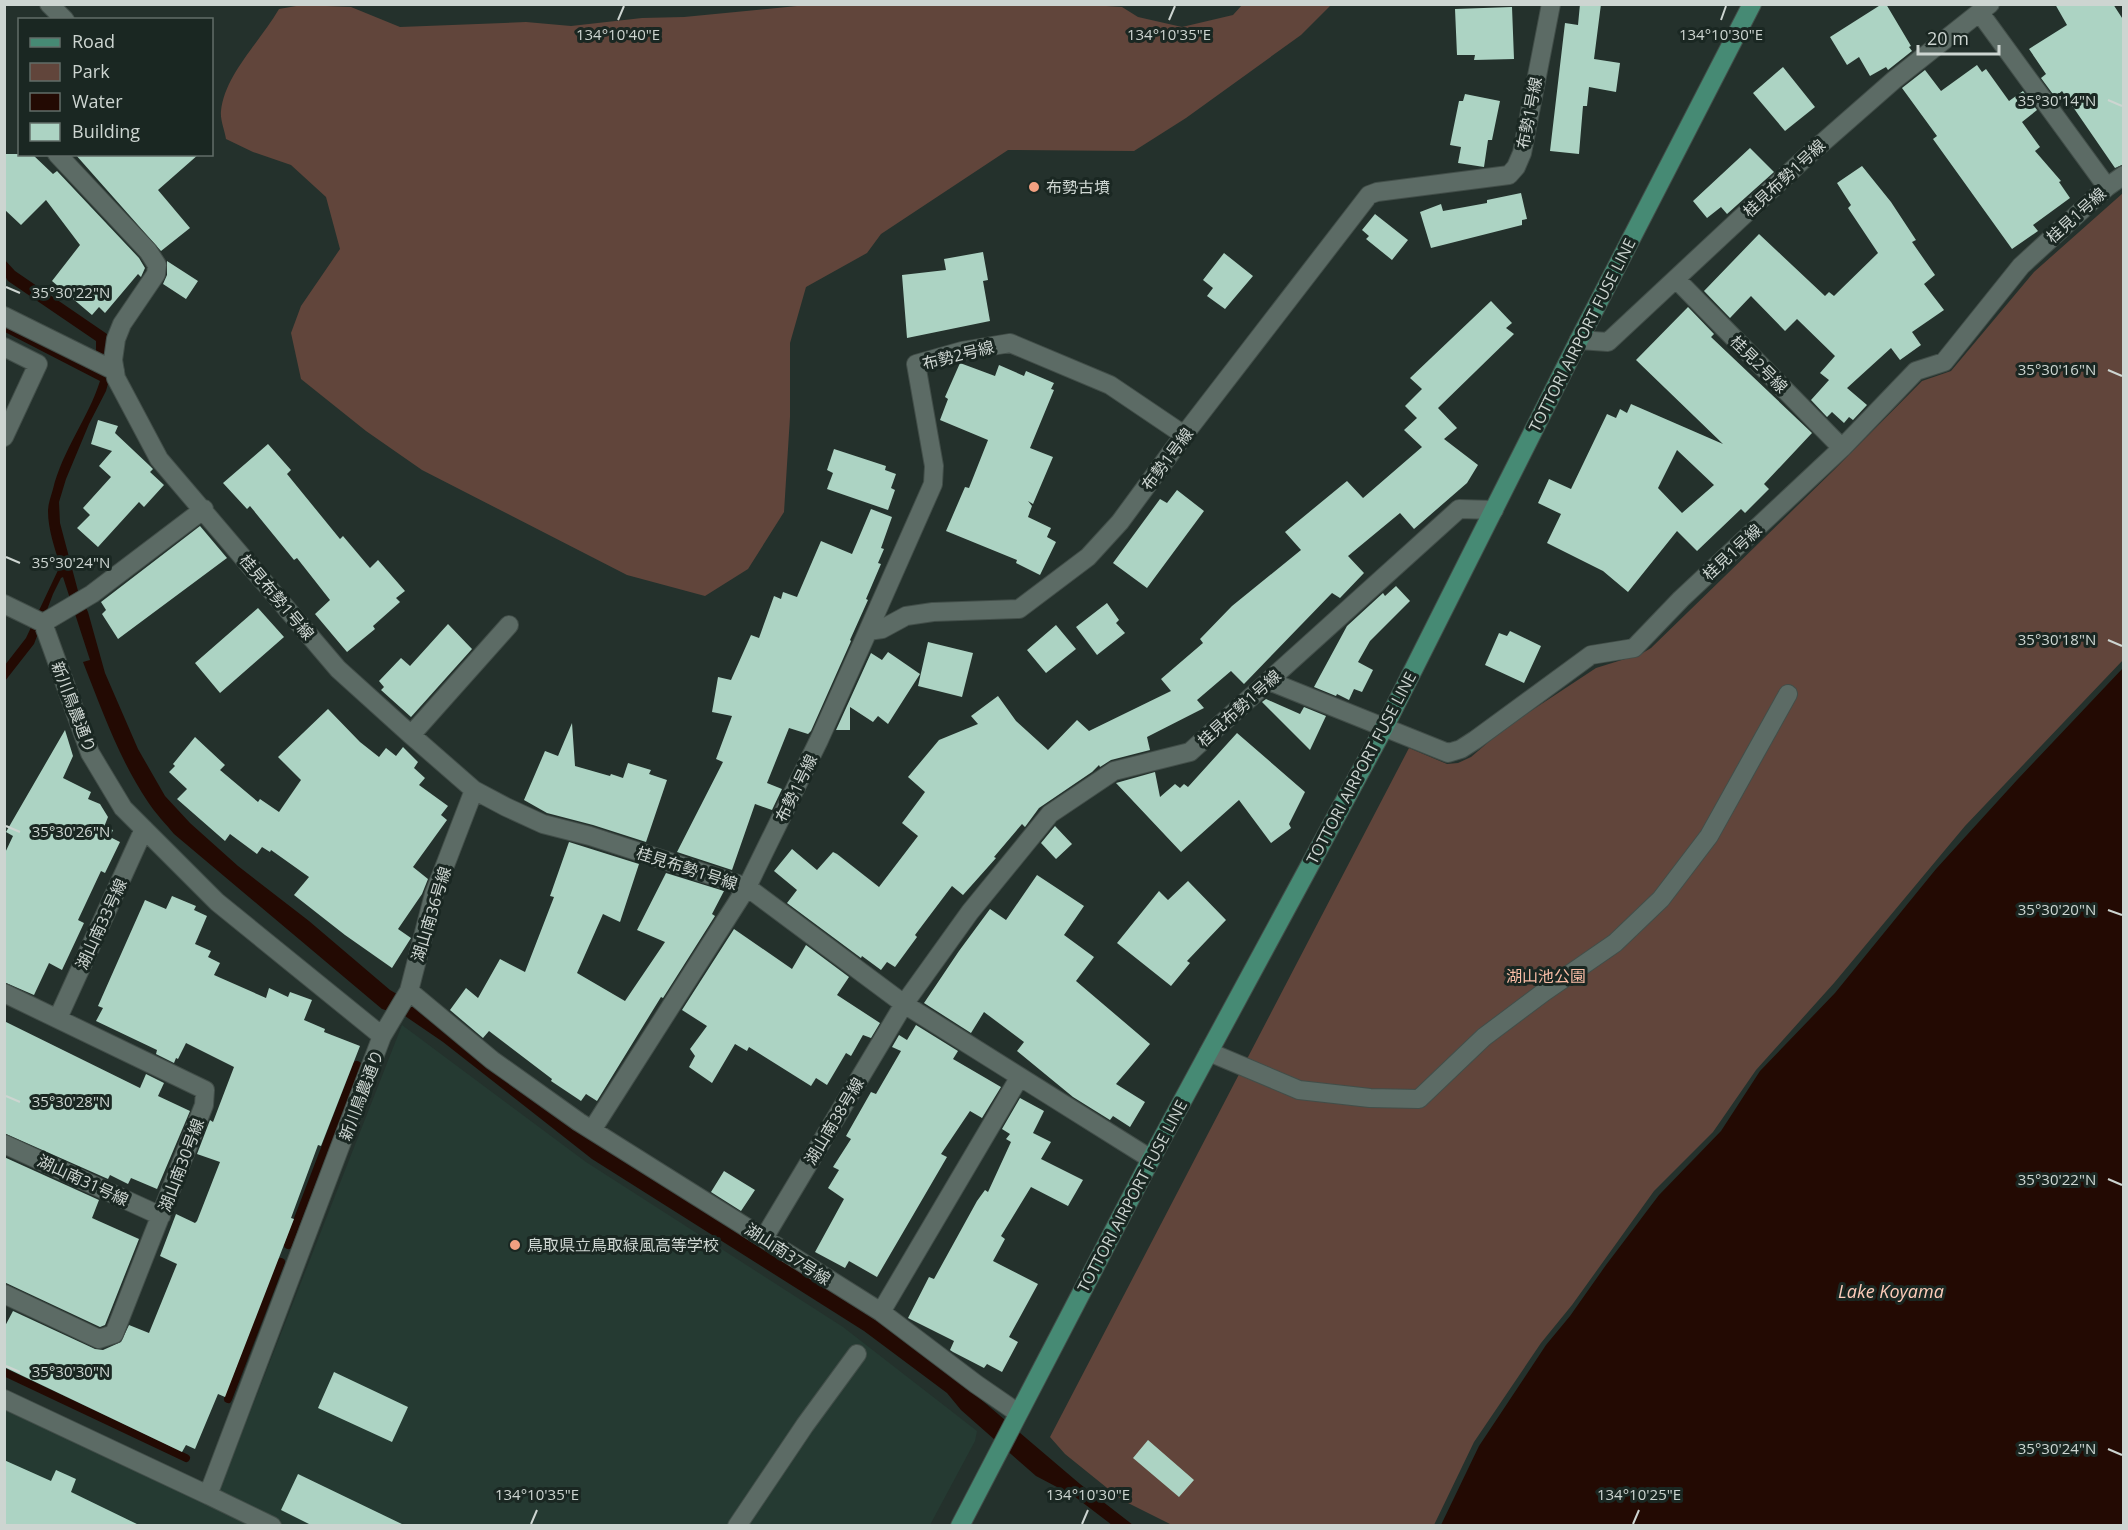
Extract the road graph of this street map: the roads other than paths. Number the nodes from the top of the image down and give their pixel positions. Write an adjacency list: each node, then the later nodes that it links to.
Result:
1 (49, 4): 5 (street)
2 (1551, 4): 14 (street, 布勢1号線)
3 (1752, 4): 11 (main road, TOTTORI AIRPORT FUSE LINE)
4 (1985, 9): 8 (street); 9 (street, 桂見布勢1号線)
5 (62, 18)
6 (59, 156): 13 (street, 桂見布勢1号線)
7 (2124, 176): 8 (street, 桂見1号線)
8 (2107, 187): 16 (street, 桂見1号線)
9 (1676, 279): 11 (street, 桂見布勢1号線); 16 (street, 桂見2号線)
10 (4, 316): 13 (street)
11 (1579, 340): 18 (main road, TOTTORI AIRPORT FUSE LINE)
12 (4, 347): 15 (street)
13 (115, 371): 17 (street, 桂見布勢1号線)
14 (1184, 435): 22 (street, 布勢1号線); 22 (street, 布勢2号線)
15 (4, 437)
16 (1842, 448): 25 (street, 桂見1号線)
17 (204, 509): 20 (street); 26 (street, 桂見布勢1号線)
18 (1494, 510): 23 (street, 桂見布勢1号線); 25 (main road, TOTTORI AIRPORT FUSE LINE)
19 (4, 604): 20 (street)
20 (43, 623): 28 (street, 新川鳥農通り)
21 (509, 625): 26 (street)
22 (868, 631): 29 (street, 布勢1号線)
23 (1269, 681): 25 (street, 桂見1号線); 32 (street, 桂見布勢1号線)
24 (1788, 694): 35 (street)
25 (1384, 728): 35 (main road, TOTTORI AIRPORT FUSE LINE)
26 (411, 735): 27 (street, 桂見布勢1号線)
27 (474, 790): 29 (street, 桂見布勢1号線); 30 (street, 湖山南36号線)
28 (144, 830): 33 (street, 湖山南33号線); 34 (street, 新川鳥農通り)
29 (747, 887): 32 (street, 桂見布勢1号線); 37 (street)
30 (409, 990): 34 (street, 湖山南36号線); 37 (street, 湖山南37号線)
31 (4, 993): 33 (street, 湖山南30号線)
32 (904, 1004): 36 (street); 41 (street, 湖山南38号線)
33 (58, 1018): 40 (street, 湖山南30号線)
34 (382, 1036): 47 (street, 新川鳥農通り)
35 (1209, 1052): 39 (main road, TOTTORI AIRPORT FUSE LINE)
36 (1019, 1078): 39 (street); 43 (street)
37 (592, 1130): 41 (street, 湖山南37号線)
38 (4, 1144): 40 (street, 湖山南31号線)
39 (1151, 1159): 46 (main road, TOTTORI AIRPORT FUSE LINE)
40 (161, 1216): 42 (street, 湖山南30号線)
41 (764, 1238): 43 (street, 湖山南37号線)
42 (4, 1293)
43 (881, 1312): 46 (street, 湖山南37号線)
44 (857, 1354): 49 (street)
45 (4, 1399): 47 (street)
46 (1018, 1413): 50 (main road, TOTTORI AIRPORT FUSE LINE)
47 (208, 1495): 48 (street)
48 (272, 1526)
49 (737, 1526)
50 (960, 1526)

